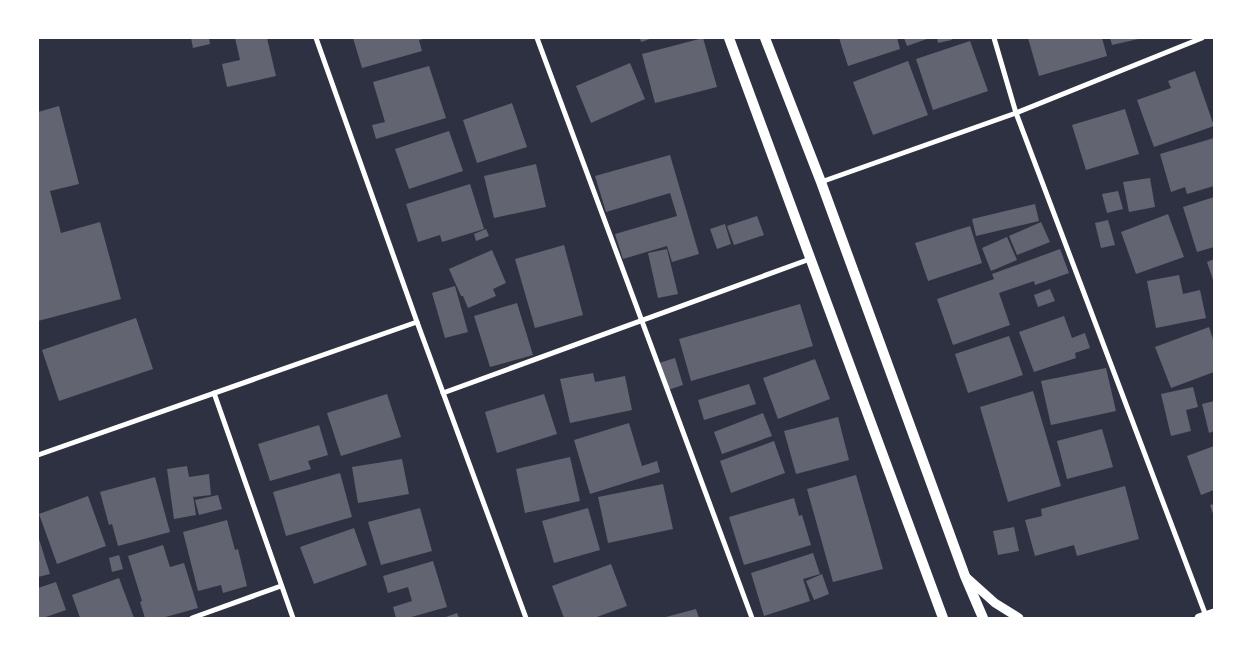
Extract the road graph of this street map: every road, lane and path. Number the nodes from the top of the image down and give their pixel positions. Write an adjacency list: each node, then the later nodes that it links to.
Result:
1 (316, 38): 11 (street)
2 (537, 38): 10 (street)
3 (729, 38): 9 (main road)
4 (765, 38): 8 (main road)
5 (994, 38): 7 (street)
6 (1202, 38): 7 (street)
7 (1016, 113): 8 (street); 17 (street)
8 (821, 182): 15 (main road)
9 (810, 259): 10 (street); 22 (main road)
10 (642, 320): 13 (street); 21 (street)
11 (416, 322): 12 (street); 13 (street)
12 (214, 393): 14 (street); 16 (street)
13 (443, 393): 20 (street)
14 (38, 455)
15 (965, 576): 23 (main road); 24 (street)
16 (281, 586): 18 (street); 19 (street)
17 (1207, 616)
18 (192, 618)
19 (293, 618)
20 (526, 618)
21 (752, 618)
22 (943, 618)
23 (983, 618)
24 (1019, 618)

